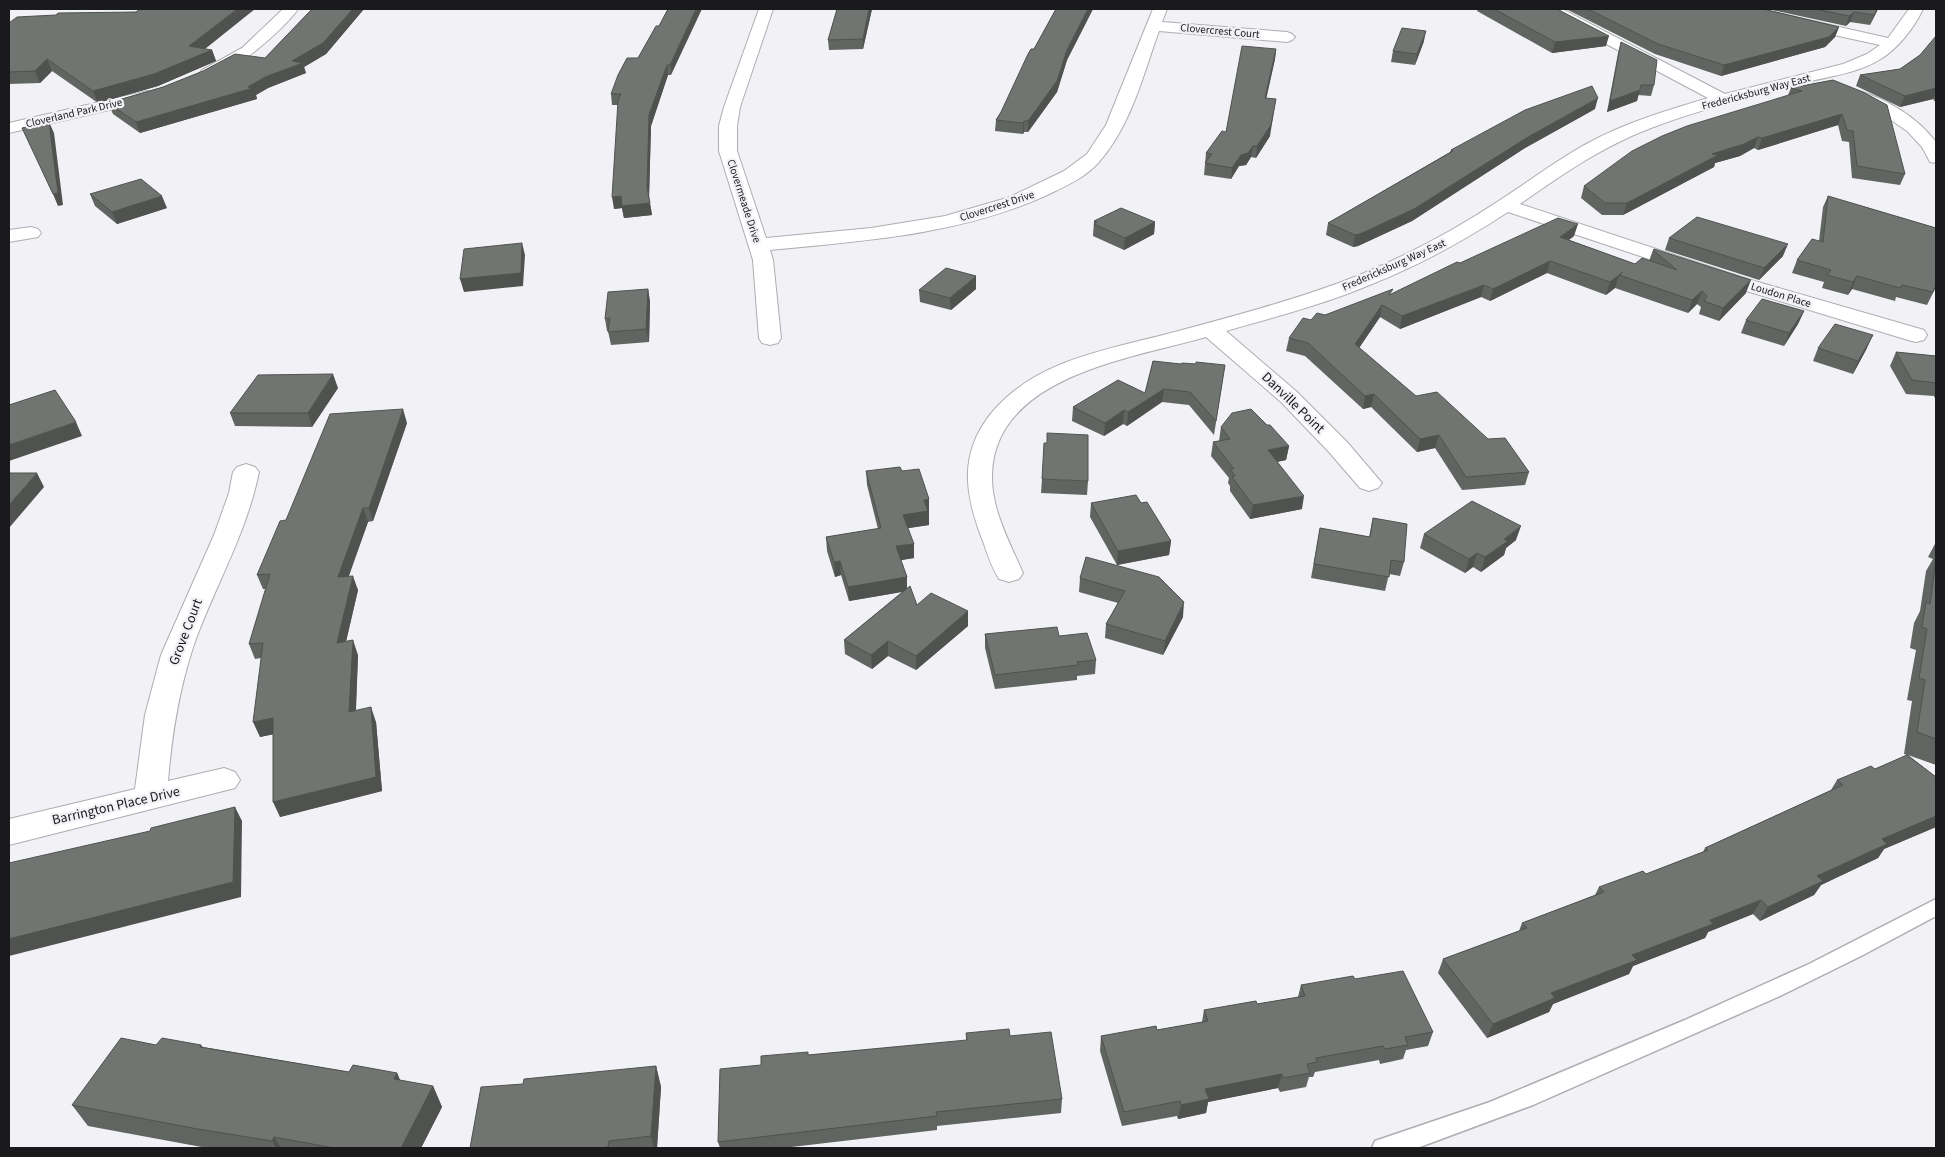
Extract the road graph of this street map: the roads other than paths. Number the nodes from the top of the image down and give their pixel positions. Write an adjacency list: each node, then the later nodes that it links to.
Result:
1 (291, 9): 10 (street)
2 (766, 9): 18 (street, Clovermeade Drive)
3 (1551, 9): 12 (street)
4 (1744, 9): 8 (street)
5 (1916, 9): 8 (street, Fredericksburg Way East)
6 (1157, 17): 7 (street, Clovercrest Court); 18 (street, Clovercrest Drive)
7 (1287, 36)
8 (1890, 43): 9 (street, Fredericksburg Way East)
9 (1812, 76): 12 (street, Fredericksburg Way East); 14 (street)
10 (192, 80)
11 (162, 91): 13 (street, Cloverland Park Drive)
12 (1724, 100): 15 (street, Fredericksburg Way East)
13 (9, 128)
14 (1936, 158)
15 (1505, 205): 19 (street, Fredericksburg Way East); 20 (street, Loudon Place)
16 (31, 233): 17 (street)
17 (9, 236)
18 (759, 245): 21 (street, Clovermeade Drive)
19 (1210, 329): 23 (street, Danville Point); 24 (street, Fredericksburg Way East)
20 (1916, 335)
21 (770, 338)
22 (246, 472): 26 (street, Grove Court)
23 (1369, 483)
24 (1010, 573)
25 (224, 780): 26 (street, Barrington Place Drive)
26 (150, 798): 27 (street, Barrington Place Drive)
27 (9, 832)
28 (1936, 906): 29 (lane)
29 (1383, 1148)

